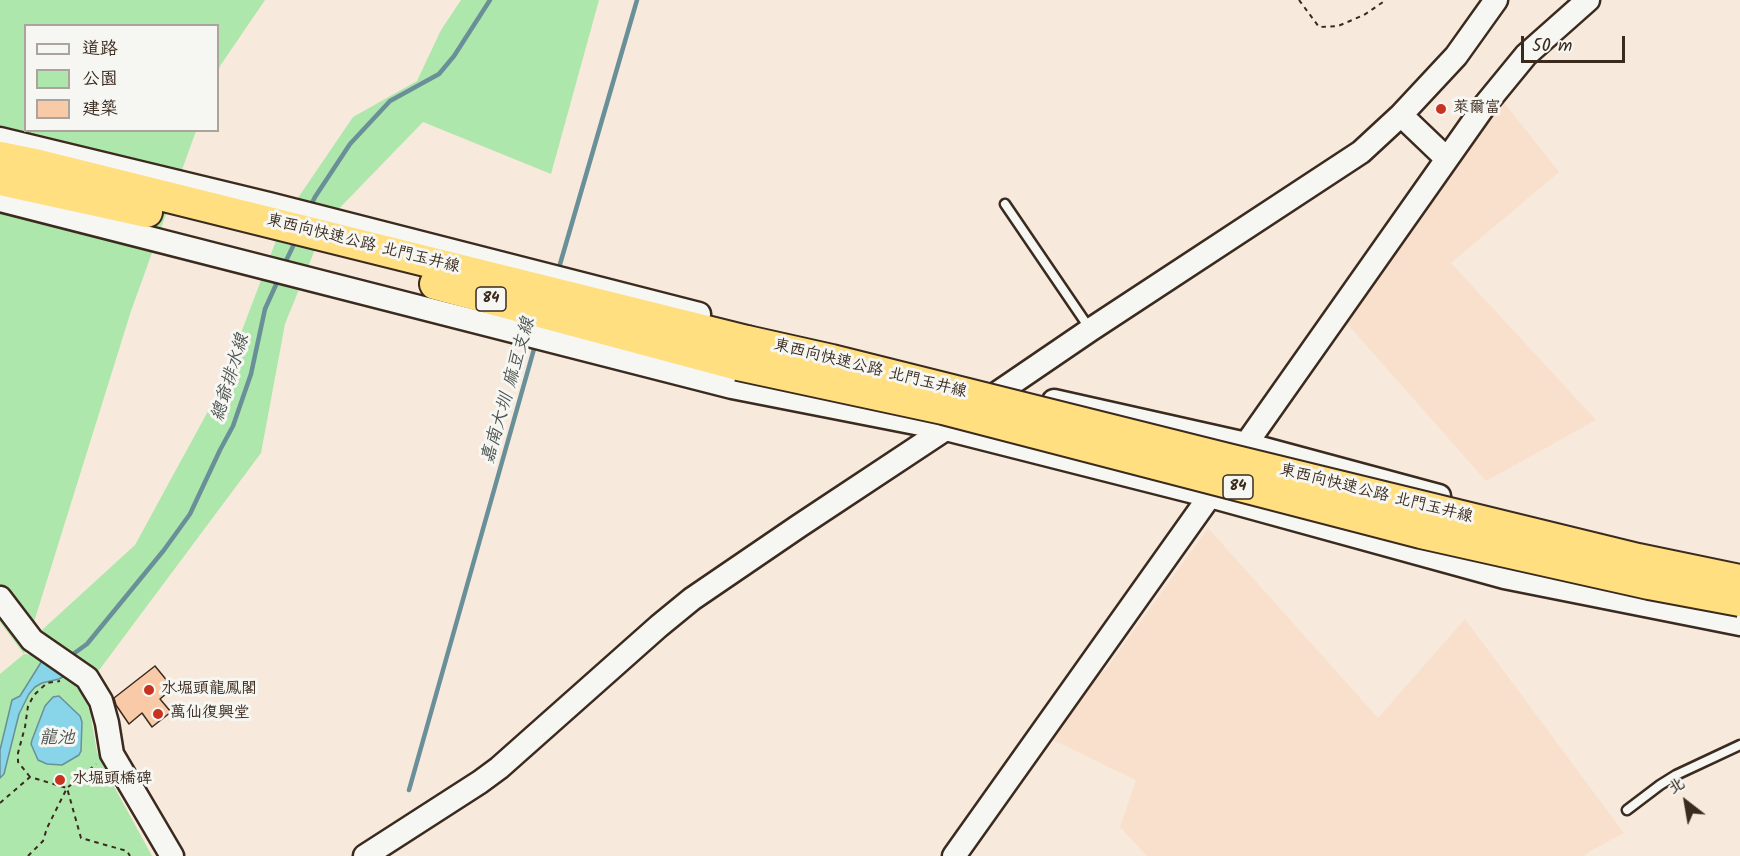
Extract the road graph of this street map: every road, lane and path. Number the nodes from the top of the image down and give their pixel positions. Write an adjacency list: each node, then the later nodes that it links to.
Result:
1 (1299, 0): 2 (path)
2 (1386, 0)
3 (1496, 0): 5 (main road)
4 (1588, 0): 8 (main road)
5 (1401, 115): 8 (main road); 13 (main road)
6 (0, 139): 12 (main road)
7 (0, 157): 12 (highway, 東西向快速公路 北門玉井線 / 84)
8 (1447, 159): 16 (main road)
9 (0, 180): 12 (highway, 東西向快速公路 北門玉井線 / 84)
10 (0, 200): 15 (main road)
11 (1005, 204): 13 (lane)
12 (256, 218): 14 (main road); 19 (highway, 東西向快速公路 北門玉井線 / 84, bridge); 21 (highway, 東西向快速公路 北門玉井線 / 84, bridge)
13 (1090, 330): 14 (main road)
14 (1003, 389): 15 (main road); 16 (main road)
15 (946, 429): 17 (main road); 30 (main road)
16 (1246, 444): 17 (main road); 18 (main road)
17 (1210, 496): 22 (main road); 36 (main road)
18 (1740, 570)
19 (1740, 580)
20 (0, 597): 25 (main road)
21 (1740, 601)
22 (1740, 624)
23 (47, 683): 26 (path)
24 (1740, 745): 29 (lane)
25 (112, 754): 27 (path); 33 (main road)
26 (30, 777): 27 (path); 28 (path)
27 (67, 788): 31 (path); 32 (path)
28 (0, 803)
29 (1627, 810)
30 (399, 834): 34 (main road); 35 (main road)
31 (28, 856)
32 (130, 856)
33 (172, 856)
34 (355, 856)
35 (365, 856)
36 (954, 856)

